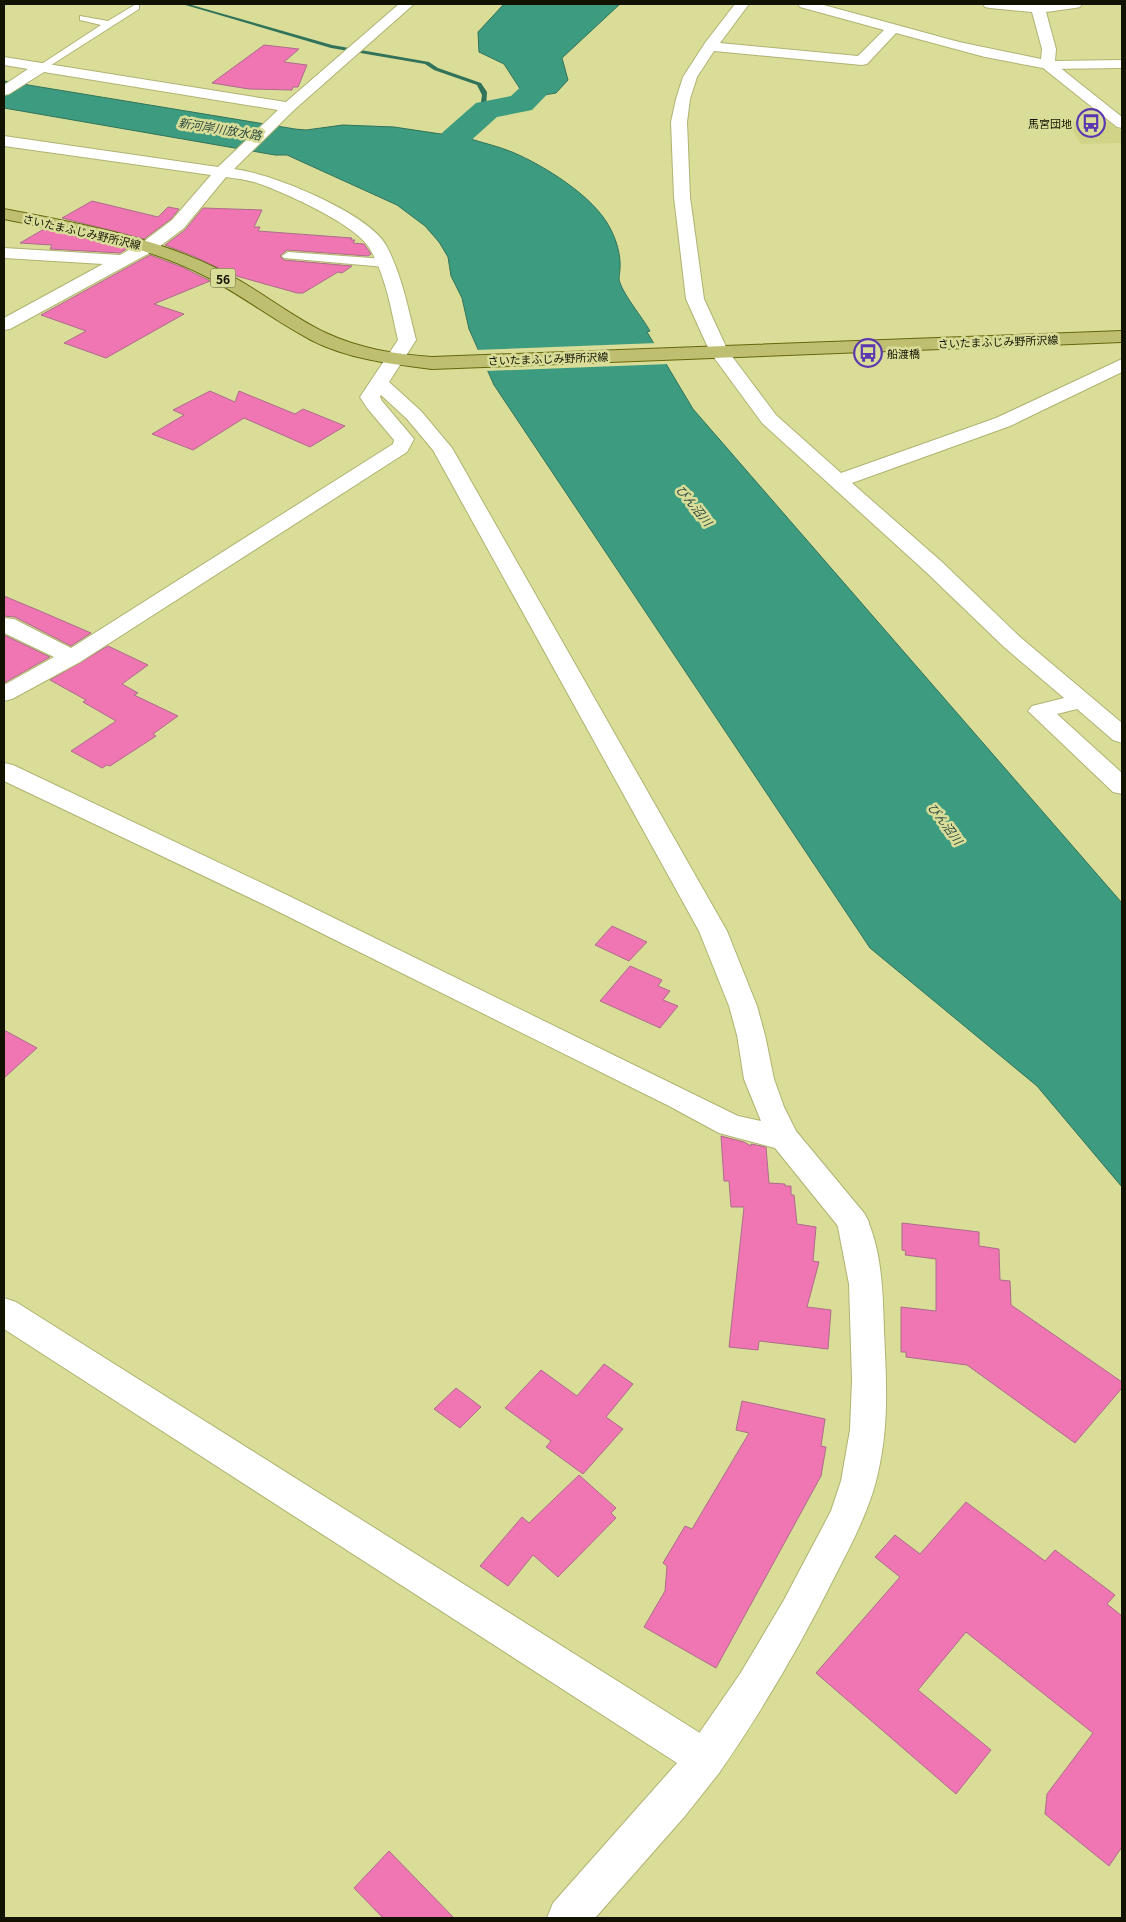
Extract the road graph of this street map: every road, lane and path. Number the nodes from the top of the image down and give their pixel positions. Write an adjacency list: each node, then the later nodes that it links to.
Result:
1 (407, 4): 17 (street)
2 (742, 4): 11 (street)
3 (805, 4): 10 (street)
4 (990, 4): 7 (street)
5 (1075, 4): 7 (street)
6 (136, 6): 9 (lane)
7 (1038, 9): 14 (street)
8 (83, 18): 9 (lane)
9 (109, 24): 15 (lane)
10 (893, 28): 11 (street); 14 (street)
11 (710, 46): 29 (street)
12 (4, 61): 15 (street)
13 (1122, 64): 14 (street)
14 (1048, 65): 18 (street)
15 (42, 67): 16 (street); 17 (street)
16 (4, 91)
17 (288, 109): 20 (street)
18 (1122, 124)
19 (4, 141): 20 (street)
20 (228, 167): 22 (street); 26 (street)
21 (4, 214): 22 (main road, さいたまふじみ野所沢線 / 56)
22 (149, 246): 25 (street); 30 (main road, さいたまふじみ野所沢線 / 56)
23 (4, 253): 25 (street)
24 (288, 256): 26 (lane)
25 (121, 260): 27 (street)
26 (386, 263): 30 (street)
27 (4, 325)
28 (1122, 337): 29 (main road, さいたまふじみ野所沢線 / 56)
29 (714, 352): 30 (main road, さいたまふじみ野所沢線 / 56); 33 (street)
30 (393, 359): 32 (street)
31 (1122, 365): 33 (street)
32 (379, 383): 35 (street); 41 (street)
33 (837, 481): 37 (street)
34 (4, 626): 35 (street)
35 (72, 656): 36 (street)
36 (8, 687)
37 (1081, 701): 38 (street); 40 (street)
38 (1122, 735)
39 (4, 772): 41 (street)
40 (1122, 786)
41 (785, 1139): 43 (street)
42 (4, 1312): 43 (street)
43 (705, 1759): 44 (street)
44 (568, 1918)

